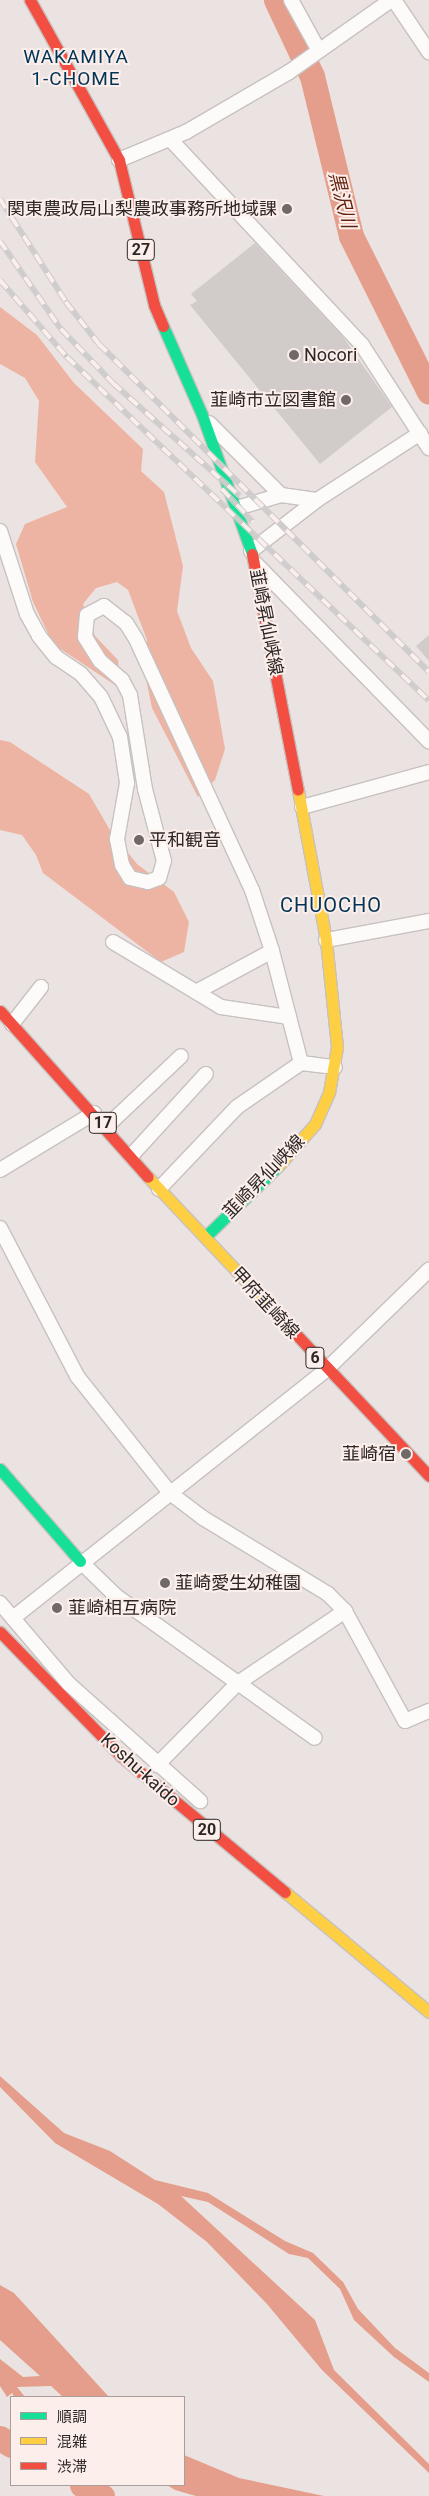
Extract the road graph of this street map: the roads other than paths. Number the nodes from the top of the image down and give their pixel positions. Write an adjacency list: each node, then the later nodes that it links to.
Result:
1 (30, 0): 7 (main road, 韮崎昇仙峡線 / 27)
2 (291, 0): 4 (street)
3 (393, 0): 4 (street); 5 (street)
4 (316, 51): 6 (street)
5 (429, 52)
6 (170, 139): 7 (street); 9 (street)
7 (119, 160): 8 (main road, 韮崎昇仙峡線 / 27)
8 (202, 415): 11 (street); 13 (main road, 韮崎昇仙峡線 / 27)
9 (420, 433): 10 (street); 12 (street)
10 (429, 448)
11 (281, 495): 12 (street); 13 (street)
12 (317, 500): 15 (street)
13 (237, 508): 15 (main road, 韮崎昇仙峡線 / 27)
14 (0, 531): 22 (street)
15 (253, 557): 16 (street); 18 (main road, 韮崎昇仙峡線 / 27)
16 (429, 741)
17 (429, 772): 18 (street)
18 (302, 807): 20 (main road, 韮崎昇仙峡線 / 27)
19 (429, 921): 20 (street)
20 (326, 940): 30 (main road, 韮崎昇仙峡線 / 27)
21 (113, 942): 24 (street)
22 (272, 951): 24 (street); 26 (street)
23 (41, 987): 27 (street)
24 (196, 992): 26 (street)
25 (0, 1011): 27 (main road, 17)
26 (289, 1017): 29 (street)
27 (12, 1024): 32 (main road, 17)
28 (181, 1056): 33 (street)
29 (301, 1063): 30 (street); 36 (street)
30 (335, 1066): 38 (main road, 韮崎昇仙峡線 / 27)
31 (206, 1074): 34 (street)
32 (94, 1113): 33 (main road, 17); 35 (street)
33 (106, 1127): 34 (main road, 17)
34 (130, 1156): 36 (main road, 17)
35 (0, 1170)
36 (159, 1189): 38 (main road, 17)
37 (0, 1228): 43 (street)
38 (205, 1237): 40 (main road, 甲府韮崎線 / 6)
39 (429, 1270): 40 (street)
40 (326, 1370): 42 (main road, 甲府韮崎線 / 6); 43 (street)
41 (0, 1469): 44 (main road)
42 (429, 1476)
43 (170, 1493): 44 (street); 46 (street)
44 (80, 1562): 47 (street); 49 (street)
45 (0, 1603): 47 (street)
46 (345, 1611): 49 (street); 50 (street)
47 (13, 1618): 52 (street)
48 (0, 1632): 54 (main road, Koshu-kaido / 20)
49 (238, 1683): 51 (street); 52 (street)
50 (429, 1711)
51 (315, 1738)
52 (157, 1765): 53 (street)
53 (200, 1801)
54 (429, 2012)

